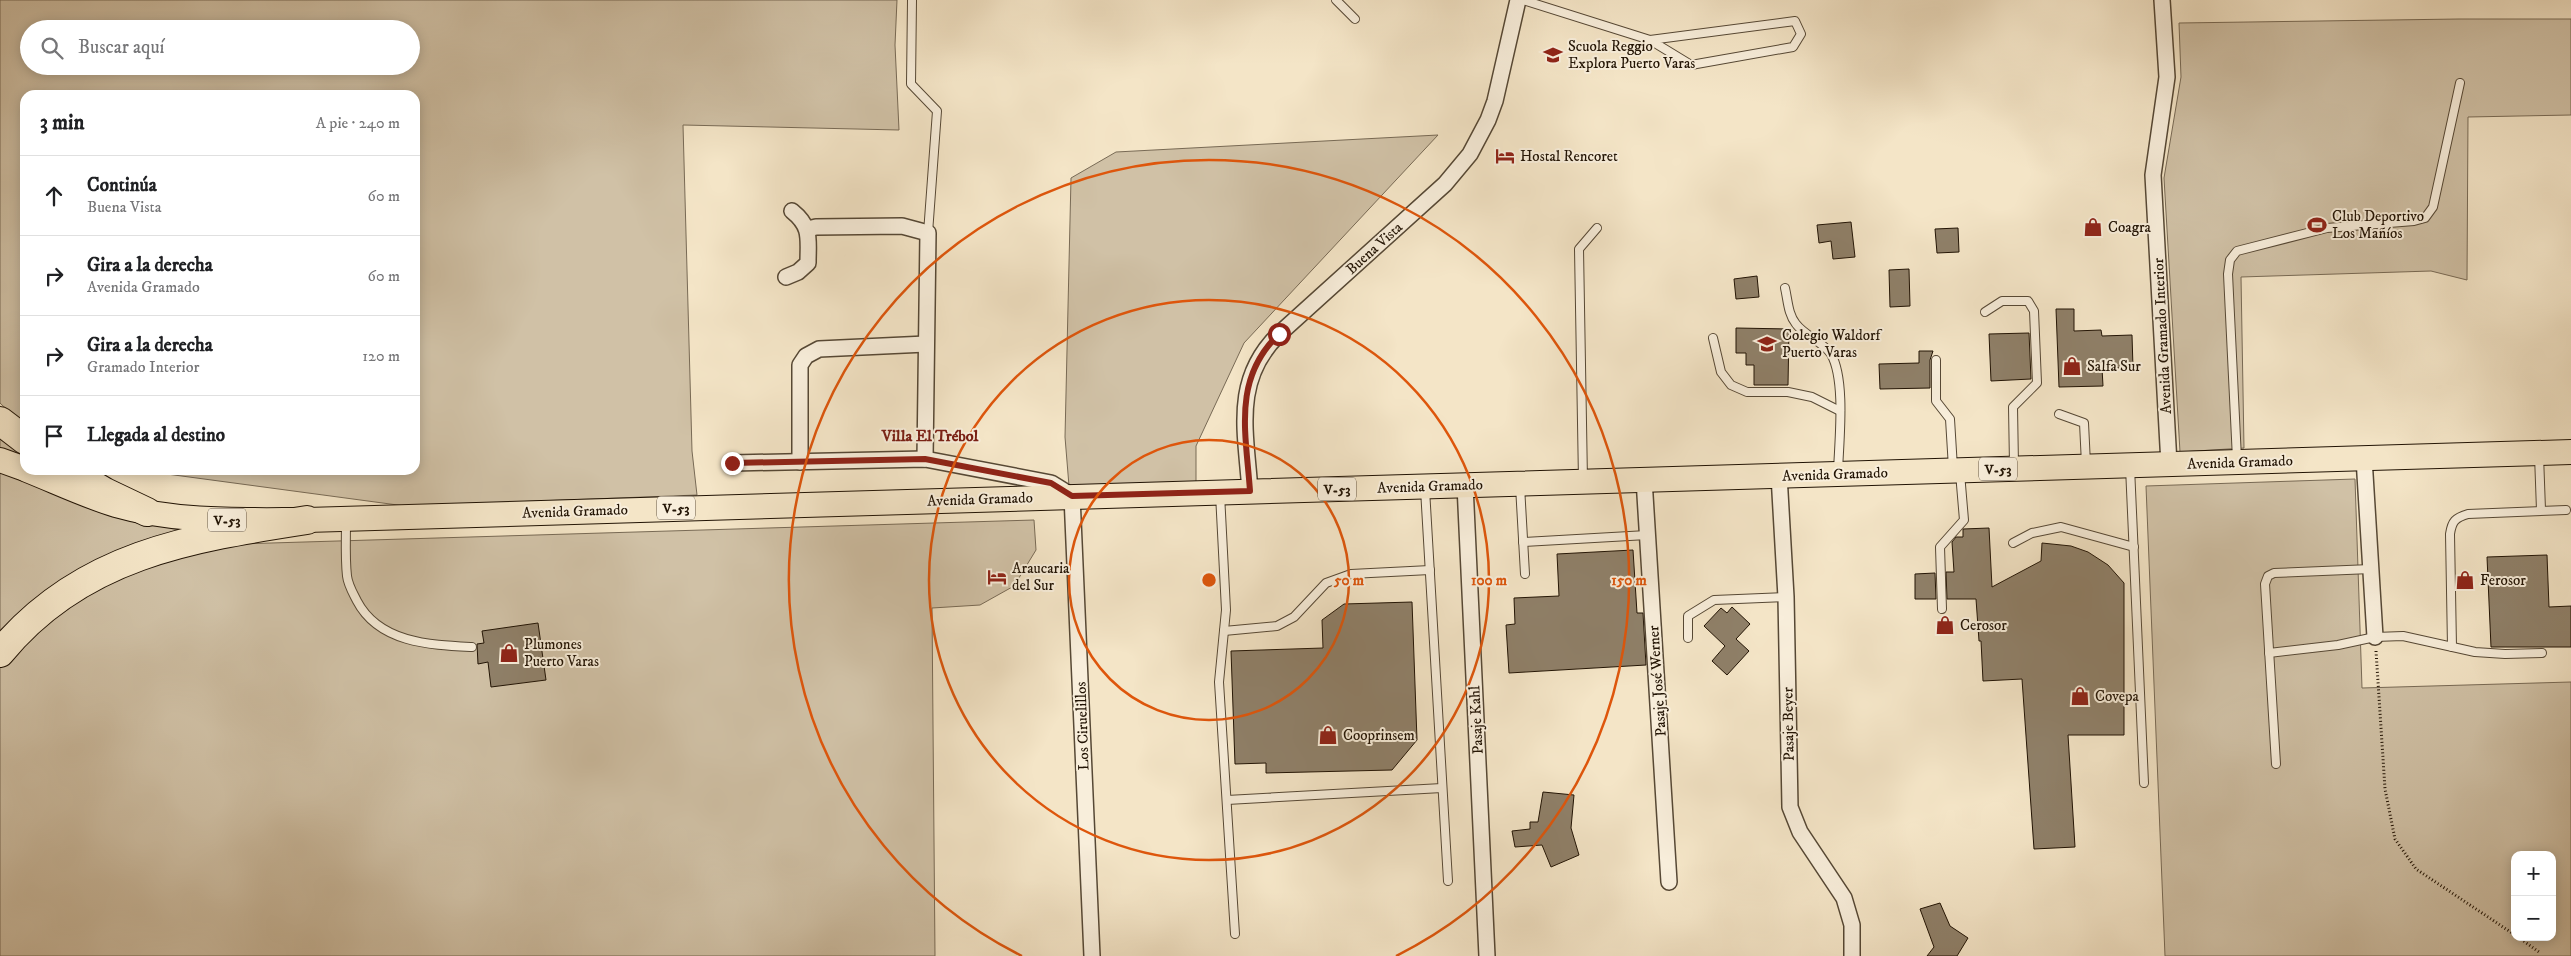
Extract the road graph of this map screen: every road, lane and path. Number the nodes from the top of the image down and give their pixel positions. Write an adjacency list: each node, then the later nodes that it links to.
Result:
1 (912, 0): 12 (lane)
2 (1336, 0): 6 (lane)
3 (1518, 0): 46 (street, Buena Vista)
4 (1523, 0): 7 (lane)
5 (2162, 0): 31 (street, Avenida Gramado Interior)
6 (1356, 19)
7 (1650, 40): 7 (lane)
8 (2460, 83): 29 (lane)
9 (792, 210): 11 (street)
10 (1597, 228): 42 (lane)
11 (808, 230): 12 (street); 13 (street)
12 (928, 233): 17 (street)
13 (786, 277)
14 (1786, 288): 19 (lane)
15 (1985, 312): 35 (lane)
16 (1713, 338): 19 (lane)
17 (926, 344): 26 (street); 28 (street)
18 (1936, 360): 36 (lane)
19 (1840, 411): 37 (lane)
20 (2059, 414): 33 (lane)
21 (0, 421): 22 (highway)
22 (20, 436)
23 (2571, 452): 24 (main road, Avenida Gramado / V-53)
24 (2539, 453): 25 (main road, Avenida Gramado / V-53); 49 (lane)
25 (2364, 458): 29 (main road, Avenida Gramado / V-53); 58 (street)
26 (925, 459): 28 (street); 48 (street)
27 (0, 460): 34 (main road, Avenida Gramado / V-53)
28 (800, 462): 30 (street)
29 (2237, 462): 31 (main road, Avenida Gramado / V-53)
30 (732, 463)
31 (2169, 464): 32 (main road, Avenida Gramado / V-53)
32 (2130, 465): 33 (main road, Avenida Gramado / V-53); 57 (lane)
33 (2086, 466): 35 (main road, Avenida Gramado / V-53)
34 (20, 468)
35 (2014, 468): 36 (main road, Avenida Gramado / V-53)
36 (1956, 470): 37 (main road, Avenida Gramado / V-53); 62 (lane)
37 (1838, 474): 40 (main road, Avenida Gramado / V-53)
38 (39, 475): 51 (main road, Avenida Gramado / V-53)
39 (76, 475): 51 (highway)
40 (1779, 475): 41 (main road, Avenida Gramado / V-53); 61 (street, Pasaje Beyer)
41 (1644, 479): 42 (main road, Avenida Gramado / V-53); 54 (street, Pasaje José Werner)
42 (1583, 481): 43 (main road, Avenida Gramado / V-53)
43 (1520, 483): 44 (main road, Avenida Gramado / V-53); 55 (lane)
44 (1465, 485): 45 (main road, Avenida Gramado / V-53); 82 (street, Pasaje Kahl)
45 (1425, 486): 46 (main road, Avenida Gramado / V-53); 59 (lane)
46 (1250, 491): 47 (main road, Avenida Gramado / V-53)
47 (1220, 492): 48 (main road, Avenida Gramado / V-53); 63 (lane)
48 (1072, 496): 52 (main road, Avenida Gramado / V-53); 81 (street, Los Ciruelillos)
49 (2541, 510): 50 (lane); 67 (lane)
50 (2566, 510)
51 (147, 512): 53 (main road, Avenida Gramado / V-53)
52 (346, 518): 53 (main road, Avenida Gramado / V-53); 66 (lane)
53 (307, 520): 69 (highway)
54 (1647, 535): 55 (lane); 76 (street, Pasaje José Werner)
55 (1523, 542): 60 (lane)
56 (2013, 543): 57 (lane)
57 (2134, 547): 72 (lane)
58 (2371, 569): 64 (street); 68 (lane)
59 (1430, 570): 63 (lane); 73 (lane)
60 (1525, 574)
61 (1786, 597): 65 (lane); 83 (street, Pasaje Beyer)
62 (1942, 609)
63 (1224, 631): 74 (lane)
64 (2375, 637): 67 (lane); 68 (lane); 77 (path)
65 (1688, 638)
66 (472, 647)
67 (2452, 647): 70 (lane)
68 (2269, 652): 71 (lane)
69 (0, 653)
70 (2542, 653)
71 (2276, 764)
72 (2144, 783)
73 (1442, 788): 74 (lane); 75 (lane)
74 (1226, 800): 78 (lane)
75 (1448, 881)
76 (1670, 882)
77 (2511, 931)
78 (1235, 934)
79 (2524, 941): 80 (path)
80 (2539, 952)
81 (1092, 956)
82 (1487, 956)
83 (1852, 956)

